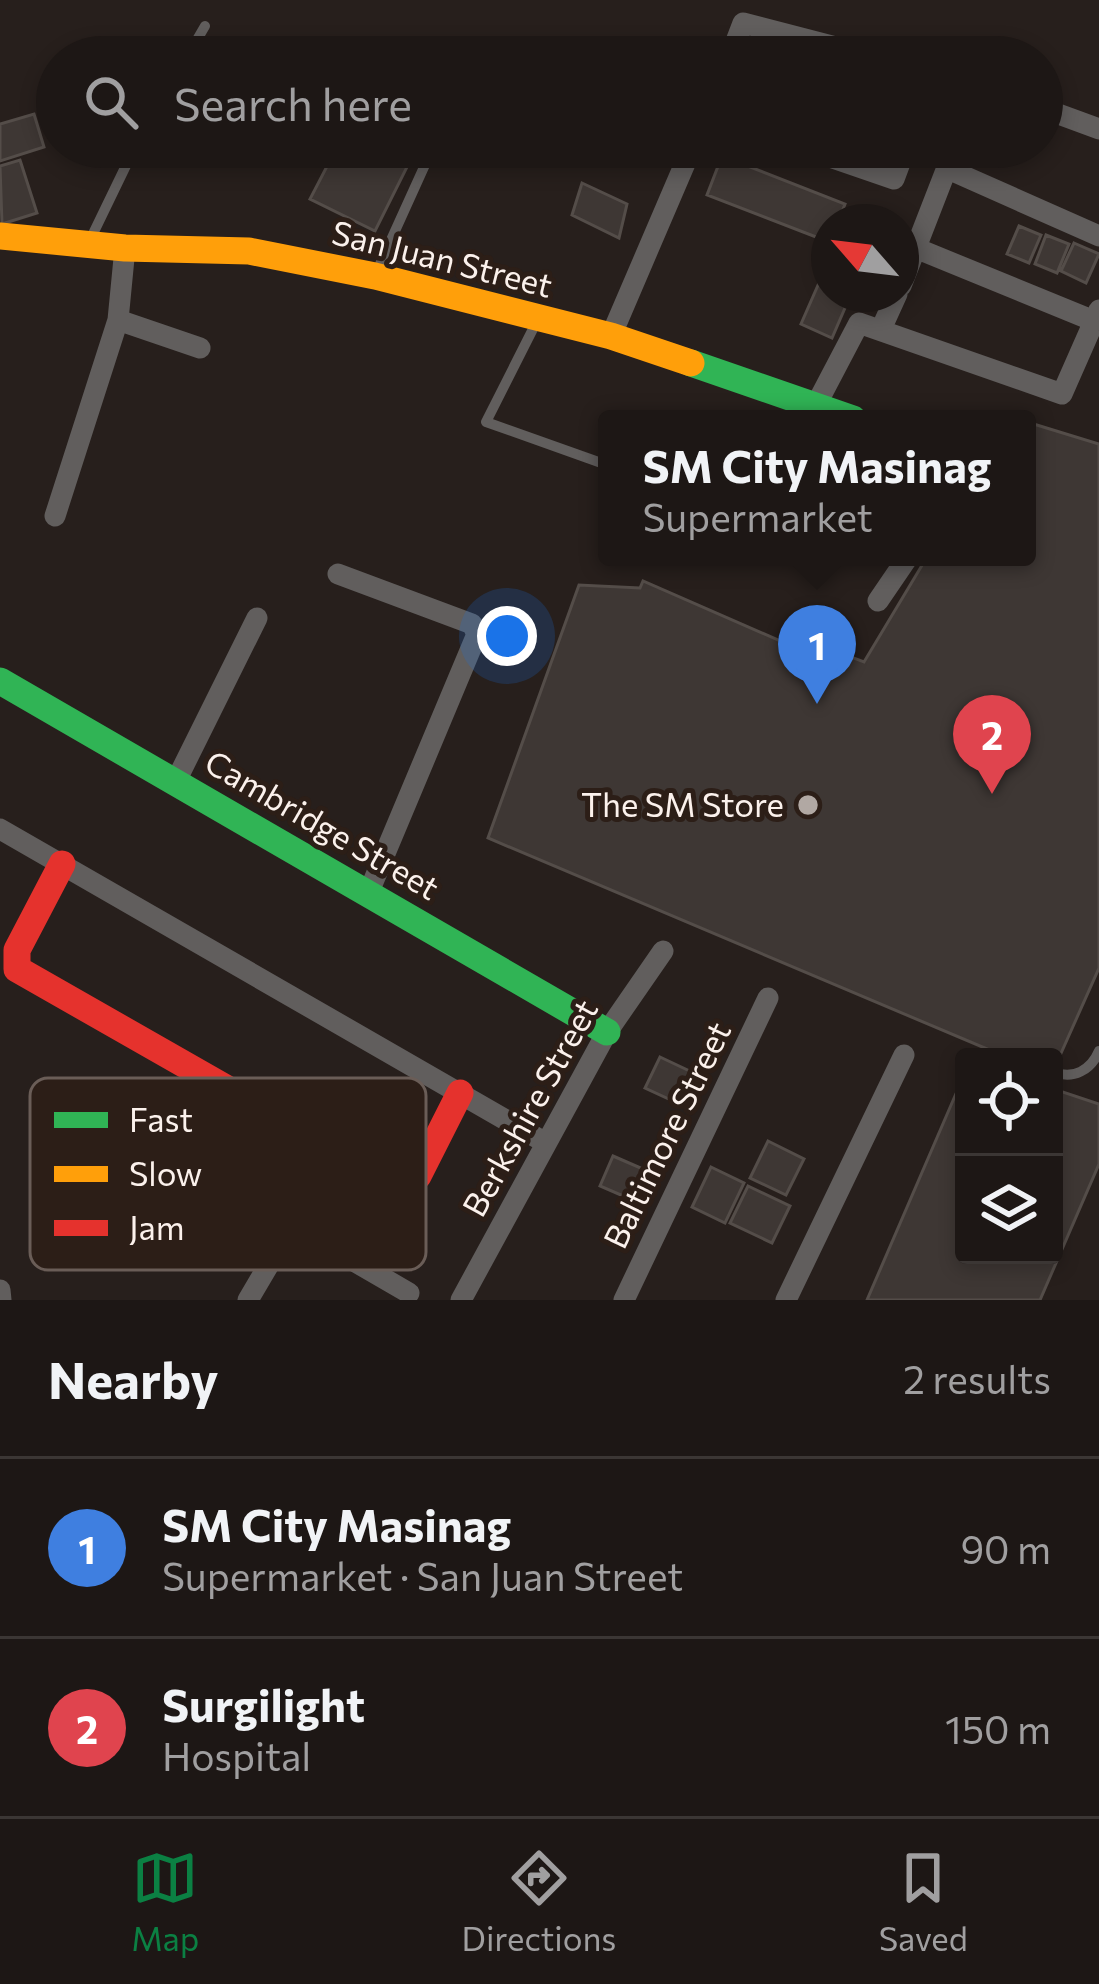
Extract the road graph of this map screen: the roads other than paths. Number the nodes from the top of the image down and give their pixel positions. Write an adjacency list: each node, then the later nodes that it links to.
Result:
1 (205, 26): 2 (lane)
2 (199, 36)
3 (738, 36): 4 (street)
4 (793, 36)
5 (1063, 116): 6 (street)
6 (1099, 129)
7 (125, 168): 16 (lane)
8 (424, 168): 20 (lane)
9 (683, 168): 26 (street)
10 (861, 168): 11 (street)
11 (897, 168)
12 (947, 168): 17 (street)
13 (970, 168): 15 (street)
14 (0, 236): 16 (street, San Juan Street)
15 (1099, 236)
16 (89, 243): 18 (street, San Juan Street)
17 (919, 246)
18 (125, 248): 20 (street, San Juan Street); 23 (street)
19 (919, 249): 22 (street)
20 (375, 276): 24 (street, San Juan Street)
21 (889, 312): 25 (street)
22 (1097, 316): 25 (street)
23 (118, 320): 27 (street); 31 (street)
24 (537, 321): 26 (street, San Juan Street); 30 (lane)
25 (882, 327): 28 (street)
26 (611, 336): 28 (street, San Juan Street)
27 (200, 348)
28 (816, 405): 29 (street, San Juan Street)
29 (829, 410)
30 (598, 462)
31 (55, 516)
32 (902, 566): 34 (street)
33 (338, 574): 40 (street)
34 (878, 601)
35 (257, 617): 37 (street)
36 (0, 681): 37 (street, Cambridge Street)
37 (176, 781): 40 (street, Cambridge Street)
38 (0, 829): 39 (street)
39 (62, 864): 47 (street); 48 (street)
40 (368, 894): 43 (street, Cambridge Street)
41 (663, 951): 43 (street, Berkshire Street)
42 (769, 998): 58 (street, Baltimore Street)
43 (607, 1032): 49 (street, Berkshire Street)
44 (1099, 1052): 46 (lane)
45 (904, 1055): 59 (street)
46 (1063, 1076)
47 (208, 1078)
48 (460, 1094): 49 (street); 50 (street)
49 (547, 1143): 57 (street, Berkshire Street)
50 (426, 1160)
51 (266, 1270): 56 (street)
52 (372, 1270): 54 (street)
53 (0, 1290): 55 (street)
54 (410, 1293)
55 (1, 1300)
56 (248, 1300)
57 (461, 1300)
58 (624, 1300)
59 (786, 1300)

